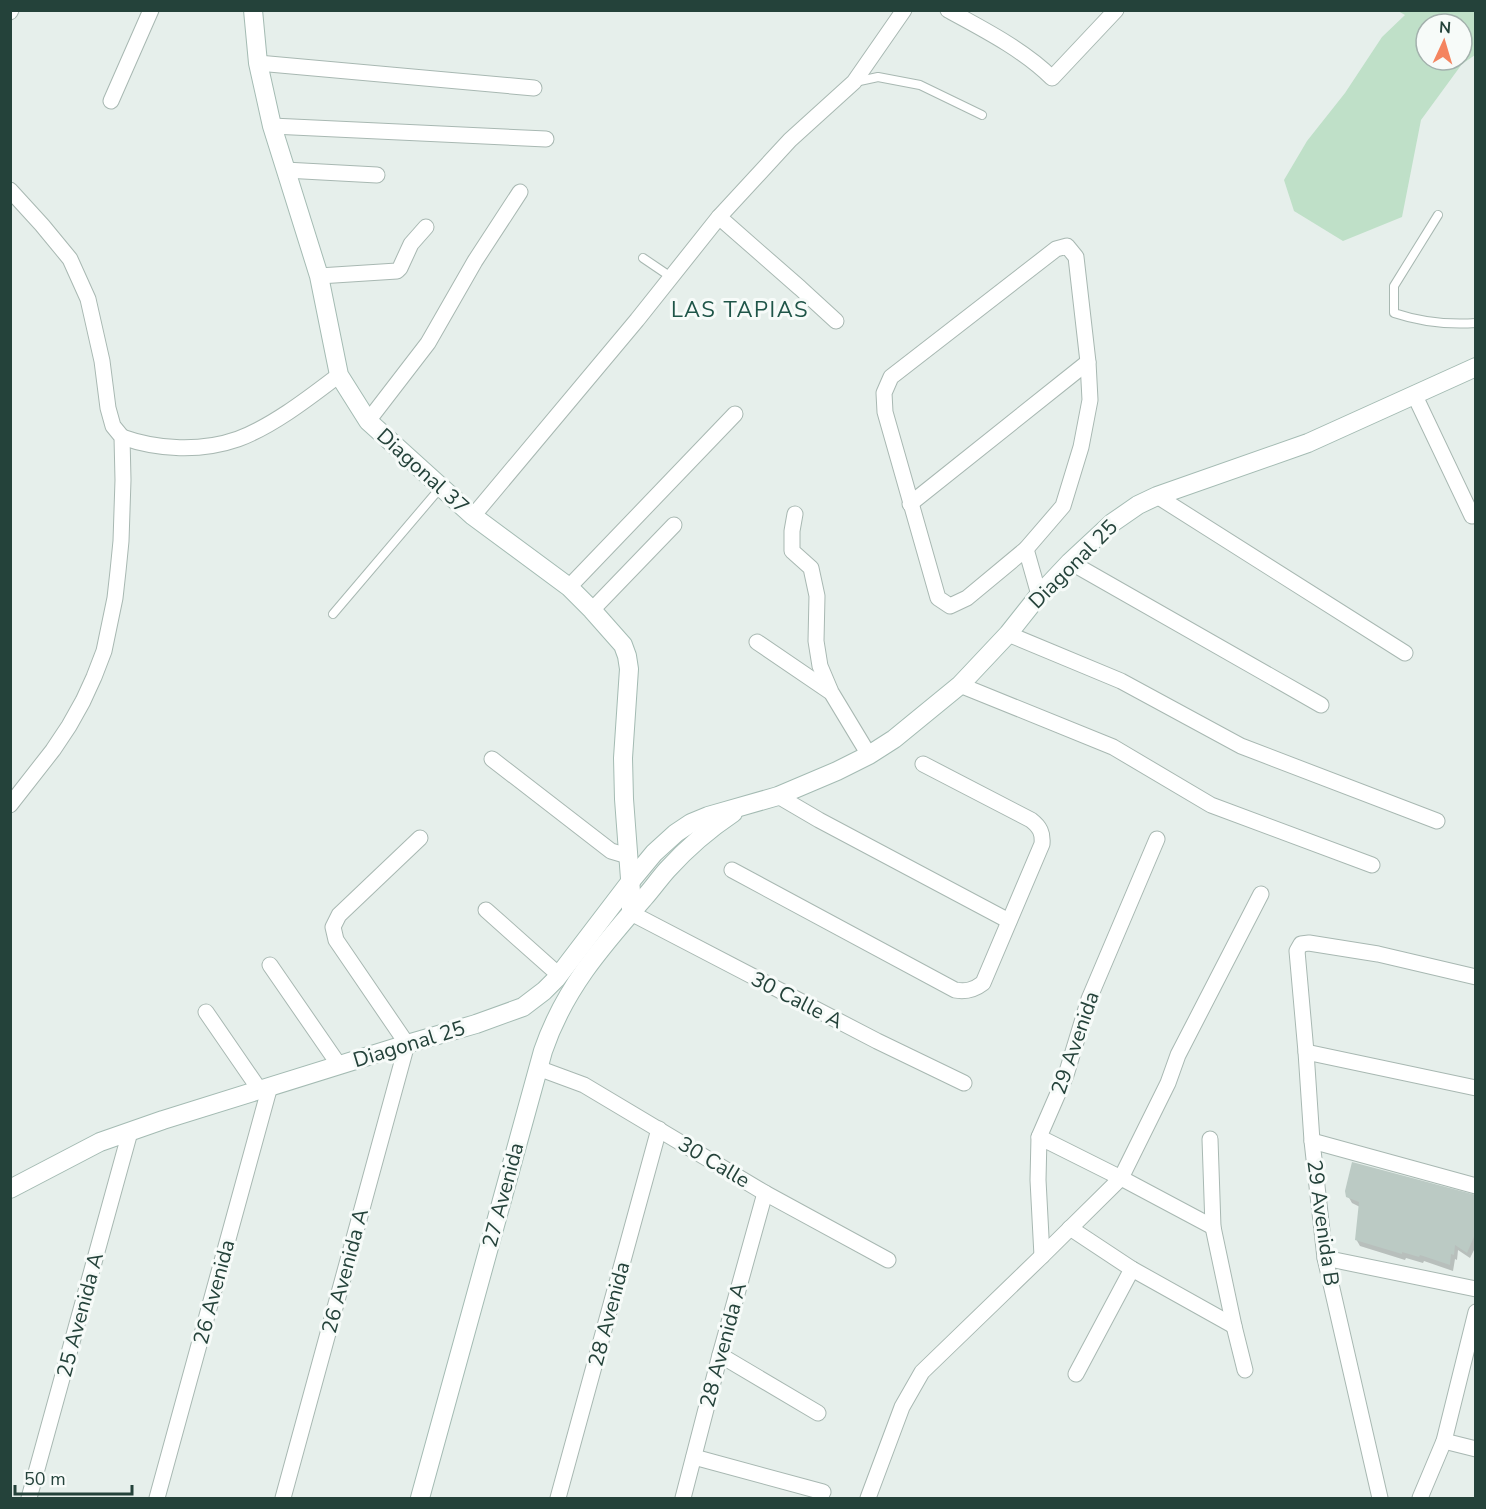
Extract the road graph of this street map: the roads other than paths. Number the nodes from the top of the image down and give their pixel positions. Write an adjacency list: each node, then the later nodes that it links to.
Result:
1 (151, 10): 9 (street)
2 (253, 10): 6 (main road, Diagonal 37)
3 (904, 10): 7 (street)
4 (948, 10): 5 (street)
5 (1116, 10)
6 (258, 63): 8 (street); 11 (main road, Diagonal 37)
7 (854, 82): 10 (lane); 18 (street)
8 (534, 88)
9 (111, 101)
10 (982, 115)
11 (272, 126): 12 (street); 13 (main road, Diagonal 37)
12 (546, 139)
13 (285, 170): 14 (street); 21 (main road, Diagonal 37)
14 (377, 175)
15 (10, 190): 31 (street)
16 (520, 192): 30 (street)
17 (1438, 215): 24 (lane)
18 (719, 218): 22 (street); 23 (street)
19 (426, 227): 21 (street)
20 (643, 258): 22 (lane)
21 (319, 276): 27 (main road, Diagonal 37)
22 (671, 277): 36 (street)
23 (836, 321)
24 (1476, 323)
25 (1088, 362): 34 (street); 34 (street); 39 (street)
26 (1476, 367): 28 (main road, Diagonal 25)
27 (339, 375): 30 (main road, Diagonal 37); 31 (street)
28 (1414, 394): 33 (main road, Diagonal 25); 37 (street)
29 (735, 414): 41 (street)
30 (368, 421): 32 (main road, Diagonal 37)
31 (122, 437): 55 (street)
32 (441, 487): 36 (main road, Diagonal 37); 44 (lane)
33 (1157, 496): 40 (main road, Diagonal 25); 47 (street)
34 (910, 504): 39 (street)
35 (795, 514): 49 (street)
36 (473, 516): 41 (main road, Diagonal 37)
37 (1472, 516)
38 (674, 525): 43 (street)
39 (1026, 549): 42 (street)
40 (1070, 562): 42 (main road, Diagonal 25); 50 (street)
41 (568, 587): 43 (main road, Diagonal 37)
42 (1039, 595): 45 (main road, Diagonal 25)
43 (592, 610): 60 (main road, Diagonal 37)
44 (333, 614)
45 (1008, 634): 48 (main road, Diagonal 25); 57 (street)
46 (757, 642): 49 (street)
47 (1405, 653)
48 (960, 685): 51 (main road, Diagonal 25); 61 (street)
49 (831, 692): 51 (street)
50 (1321, 705)
51 (869, 755): 54 (main road, Diagonal 25)
52 (492, 759): 60 (street)
53 (923, 764): 67 (street)
54 (778, 796): 56 (main road, Diagonal 25); 67 (street)
55 (10, 805)
56 (742, 807): 63 (main road, Diagonal 25); 66 (main road, Diagonal 25)
57 (1437, 821)
58 (420, 838): 74 (street)
59 (1157, 839): 83 (street, 29 Avenida)
60 (628, 856): 63 (main road, Diagonal 37)
61 (1372, 865)
62 (732, 870): 67 (street)
63 (630, 882): 66 (main road, Diagonal 37); 69 (main road, Diagonal 25)
64 (1261, 894): 86 (street)
65 (486, 910): 69 (street)
66 (631, 913): 73 (main road, 27 Avenida); 78 (street, 30 Calle A)
67 (1009, 921)
68 (270, 965): 76 (street)
69 (559, 975): 71 (main road, Diagonal 25)
70 (1476, 977): 75 (street, 29 Avenida B)
71 (534, 1000): 73 (main road); 74 (main road, Diagonal 25)
72 (206, 1012): 79 (street)
73 (556, 1018): 77 (main road, 27 Avenida)
74 (407, 1044): 76 (main road, Diagonal 25); 109 (street, 26 Avenida A)
75 (1306, 1052): 80 (street); 85 (street, 29 Avenida B)
76 (339, 1065): 79 (main road, Diagonal 25)
77 (538, 1068): 81 (street, 30 Calle); 110 (main road, 27 Avenida)
78 (964, 1083)
79 (265, 1088): 82 (main road, Diagonal 25); 108 (street, 26 Avenida)
80 (1476, 1088)
81 (659, 1129): 89 (street, 30 Calle); 111 (street, 28 Avenida)
82 (130, 1132): 88 (main road, Diagonal 25); 107 (street, 25 Avenida A)
83 (1039, 1137): 86 (street); 92 (street, 29 Avenida)
84 (1210, 1139): 90 (street)
85 (1312, 1141): 87 (street); 93 (street, 29 Avenida B)
86 (1121, 1178): 90 (street); 91 (street)
87 (1476, 1186)
88 (10, 1189)
89 (765, 1193): 94 (street, 30 Calle); 99 (street, 28 Avenida A)
90 (1213, 1227): 98 (street)
91 (1070, 1228): 92 (street); 95 (street)
92 (1042, 1256): 113 (street)
93 (1325, 1258): 96 (street); 114 (street, 29 Avenida B)
94 (888, 1260)
95 (1132, 1269): 98 (street); 101 (street)
96 (1476, 1289)
97 (1476, 1312): 103 (street)
98 (1234, 1326): 100 (street)
99 (720, 1355): 102 (street); 105 (street, 28 Avenida A)
100 (1245, 1370)
101 (1076, 1374)
102 (818, 1413)
103 (1444, 1442): 104 (street); 115 (street)
104 (1476, 1449)
105 (694, 1457): 106 (street); 112 (street, 28 Avenida A)
106 (823, 1492)
107 (29, 1498)
108 (157, 1498)
109 (283, 1498)
110 (420, 1498)
111 (558, 1498)
112 (683, 1498)
113 (868, 1498)
114 (1380, 1498)
115 (1420, 1498)

